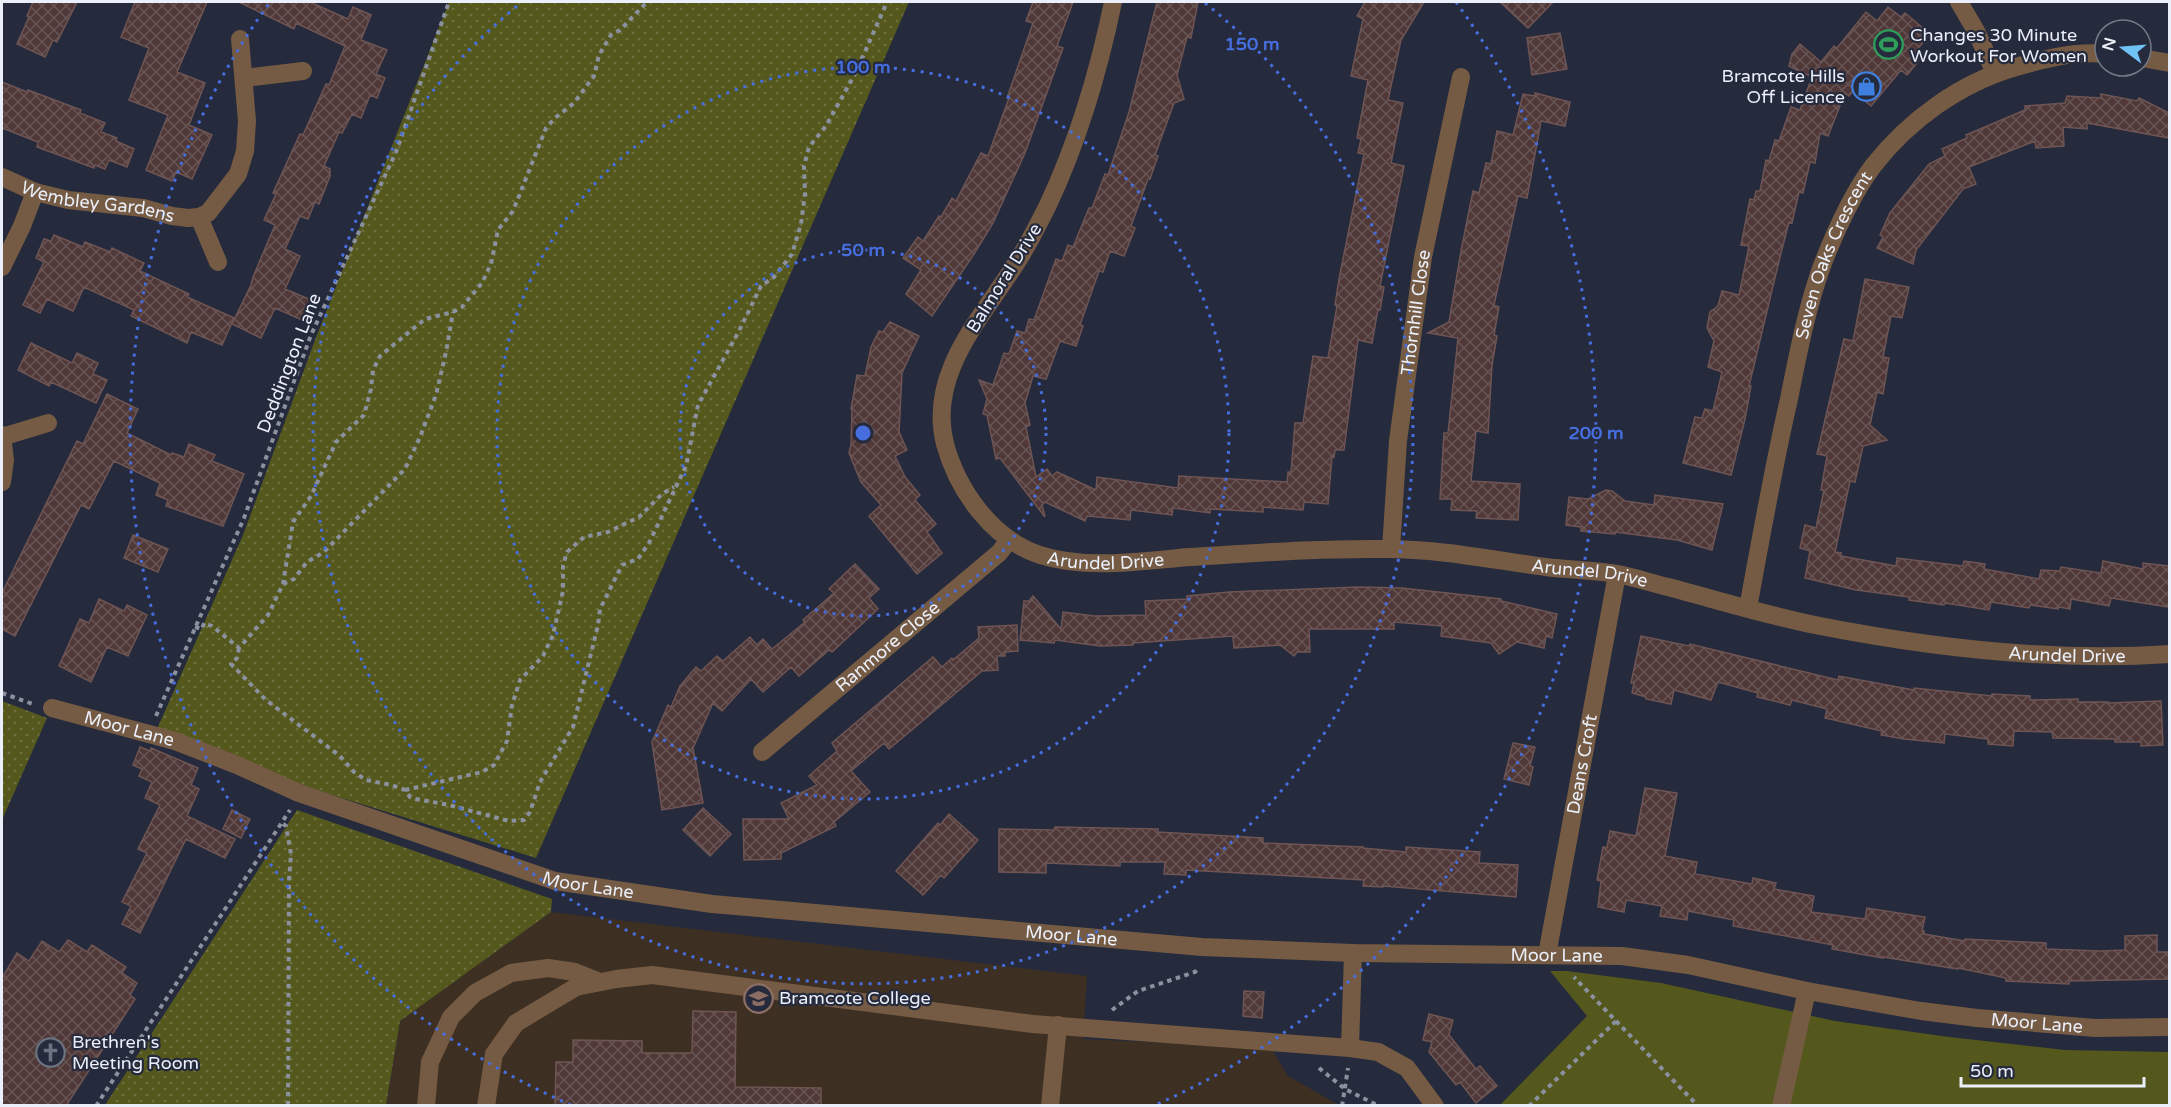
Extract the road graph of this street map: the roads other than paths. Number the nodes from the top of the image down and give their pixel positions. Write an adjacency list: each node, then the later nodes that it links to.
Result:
1 (1113, 2): 19 (street, Balmoral Drive)
2 (1959, 2): 8 (street)
3 (240, 39): 10 (street, Wembley Gardens)
4 (2093, 54): 8 (street, Seven Oaks Crescent)
5 (2153, 60): 6 (street)
6 (2169, 63)
7 (303, 71): 10 (street)
8 (1995, 73): 22 (street, Seven Oaks Crescent)
9 (1461, 77): 20 (street, Thornhill Close)
10 (245, 78): 13 (street, Wembley Gardens)
11 (2, 177): 12 (street, Wembley Gardens)
12 (35, 192): 13 (street, Wembley Gardens); 15 (street)
13 (199, 217): 14 (street, Wembley Gardens)
14 (218, 262)
15 (2, 267)
16 (48, 423): 17 (street)
17 (2, 436): 18 (street)
18 (2, 482)
19 (1009, 540): 20 (street, Arundel Drive); 25 (street, Ranmore Close)
20 (1391, 549): 21 (street, Arundel Drive)
21 (1617, 574): 22 (street, Arundel Drive); 27 (street, Deans Croft)
22 (1748, 608): 23 (street, Arundel Drive)
23 (2169, 654)
24 (52, 708): 26 (street, Moor Lane)
25 (762, 752)
26 (1353, 953): 27 (street, Moor Lane); 32 (street)
27 (1552, 955): 29 (street, Moor Lane)
28 (600, 982): 30 (street); 33 (street); 34 (street)
29 (1807, 991): 31 (street, Moor Lane); 37 (street)
30 (1058, 1025): 32 (street); 35 (street)
31 (2169, 1027)
32 (1350, 1048): 36 (street)
33 (426, 1106)
34 (486, 1106)
35 (1050, 1106)
36 (1435, 1106)
37 (1781, 1106)

